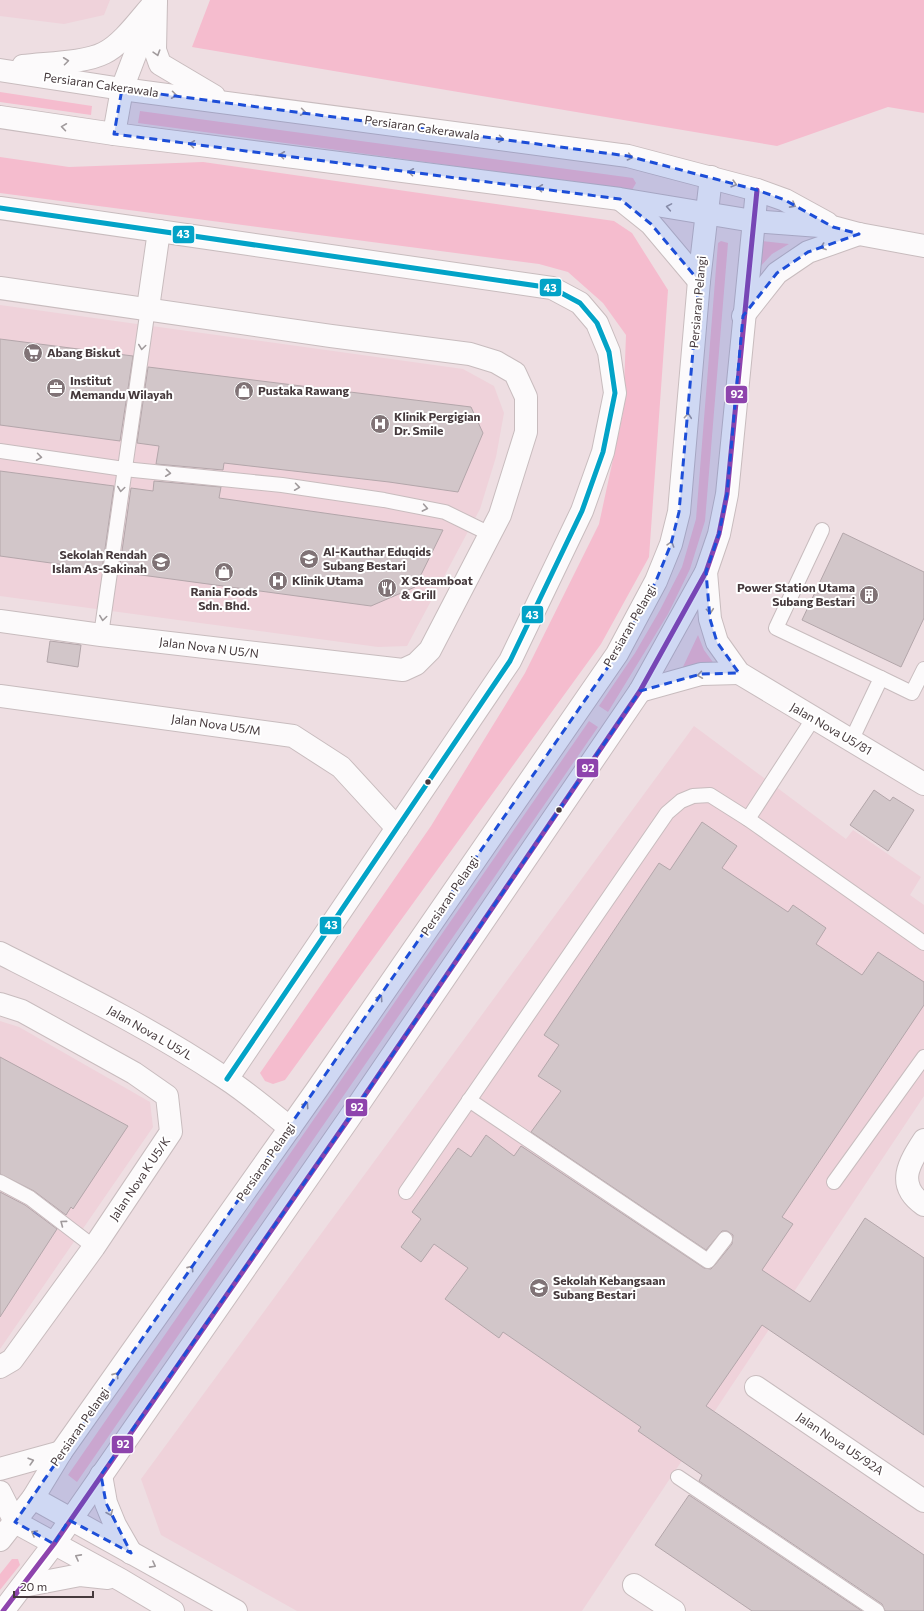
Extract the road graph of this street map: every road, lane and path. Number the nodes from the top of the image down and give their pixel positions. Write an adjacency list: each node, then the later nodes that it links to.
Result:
1 (156, 0): 2 (street, one-way to 1); 3 (street); 4 (street, one-way to 4)
2 (0, 70): 3 (street, Persiaran Cakerawala)
3 (122, 89): 4 (street, Persiaran Cakerawala, one-way to 4); 6 (street)
4 (224, 101): 7 (street, Persiaran Cakerawala, one-way to 7)
5 (0, 117): 6 (street, Persiaran Cakerawala, one-way to 5)
6 (114, 134): 9 (street, Persiaran Cakerawala, one-way to 6)
7 (711, 177): 8 (street, Persiaran Cakerawala, one-way to 8); 11 (street, Persiaran Pelangi)
8 (757, 190): 12 (street); 13 (street, Persiaran Cakerawala, one-way to 13)
9 (620, 199): 11 (street, Persiaran Cakerawala, one-way to 9); 17 (street)
10 (0, 208): 14 (street)
11 (707, 214): 12 (street, Persiaran Cakerawala); 17 (street, Persiaran Pelangi)
12 (753, 221): 13 (street, Persiaran Cakerawala); 20 (street)
13 (833, 227): 15 (street, Persiaran Cakerawala)
14 (159, 231): 19 (street); 37 (street)
15 (859, 234): 16 (street, Persiaran Cakerawala); 20 (street, one-way to 20)
16 (924, 246)
17 (699, 281): 44 (street, Persiaran Pelangi, one-way to 17)
18 (0, 288): 19 (street)
19 (148, 308): 22 (lane, one-way to 22); 24 (street)
20 (743, 316): 25 (street)
21 (0, 451): 22 (lane, one-way to 22)
22 (124, 469): 24 (lane, one-way to 24); 27 (lane, one-way to 27)
23 (822, 530): 30 (lane)
24 (490, 534): 27 (street, Jalan Nova N U5/N)
25 (706, 572): 29 (street, one-way to 29); 31 (street)
26 (0, 620): 27 (street, Jalan Nova N U5/N)
27 (100, 635)
28 (924, 669): 30 (lane)
29 (739, 673): 31 (street, one-way to 31); 33 (street, Jalan Nova U5/81)
30 (881, 678): 34 (lane)
31 (640, 691): 56 (street)
32 (0, 696): 37 (street, Jalan Nova U5/M)
33 (813, 719): 34 (street, Jalan Nova U5/81); 36 (lane)
34 (851, 741): 35 (street, Jalan Nova U5/81)
35 (924, 784)
36 (748, 819): 38 (lane); 43 (lane)
37 (396, 828): 42 (street)
38 (924, 943)
39 (0, 953): 42 (street, Jalan Nova L U5/L)
40 (0, 1004): 51 (street, Jalan Nova K U5/K)
41 (924, 1057): 47 (lane)
42 (227, 1079): 44 (street, Jalan Nova L U5/L)
43 (469, 1100): 48 (lane); 50 (lane)
44 (290, 1128): 54 (street, Persiaran Pelangi, one-way to 44)
45 (924, 1140): 49 (street)
46 (0, 1182): 51 (lane, one-way to 46)
47 (834, 1182)
48 (406, 1192)
49 (924, 1205)
50 (725, 1239)
51 (94, 1247): 52 (street, Jalan Nova K U5/K)
52 (0, 1367)
53 (756, 1387): 60 (street, Jalan Nova U5/92A)
54 (61, 1452): 55 (street, one-way to 54); 59 (street, Persiaran Pelangi)
55 (0, 1469)
56 (101, 1475): 61 (street); 65 (street, one-way to 65)
57 (678, 1477): 73 (lane)
58 (0, 1492): 59 (street); 62 (street)
59 (33, 1498): 61 (street); 62 (street, Persiaran Pelangi)
60 (924, 1501)
61 (69, 1520): 64 (street); 65 (street)
62 (14, 1522): 63 (street, Persiaran Pelangi); 64 (street, one-way to 62)
63 (0, 1540)
64 (54, 1544): 66 (street, one-way to 64); 68 (street)
65 (131, 1553): 71 (street, one-way to 71)
66 (121, 1580): 68 (street); 70 (street)
67 (634, 1585): 72 (street)
68 (23, 1586): 69 (street)
69 (3, 1611)
70 (172, 1611)
71 (236, 1611)
72 (674, 1611)
73 (877, 1611)

